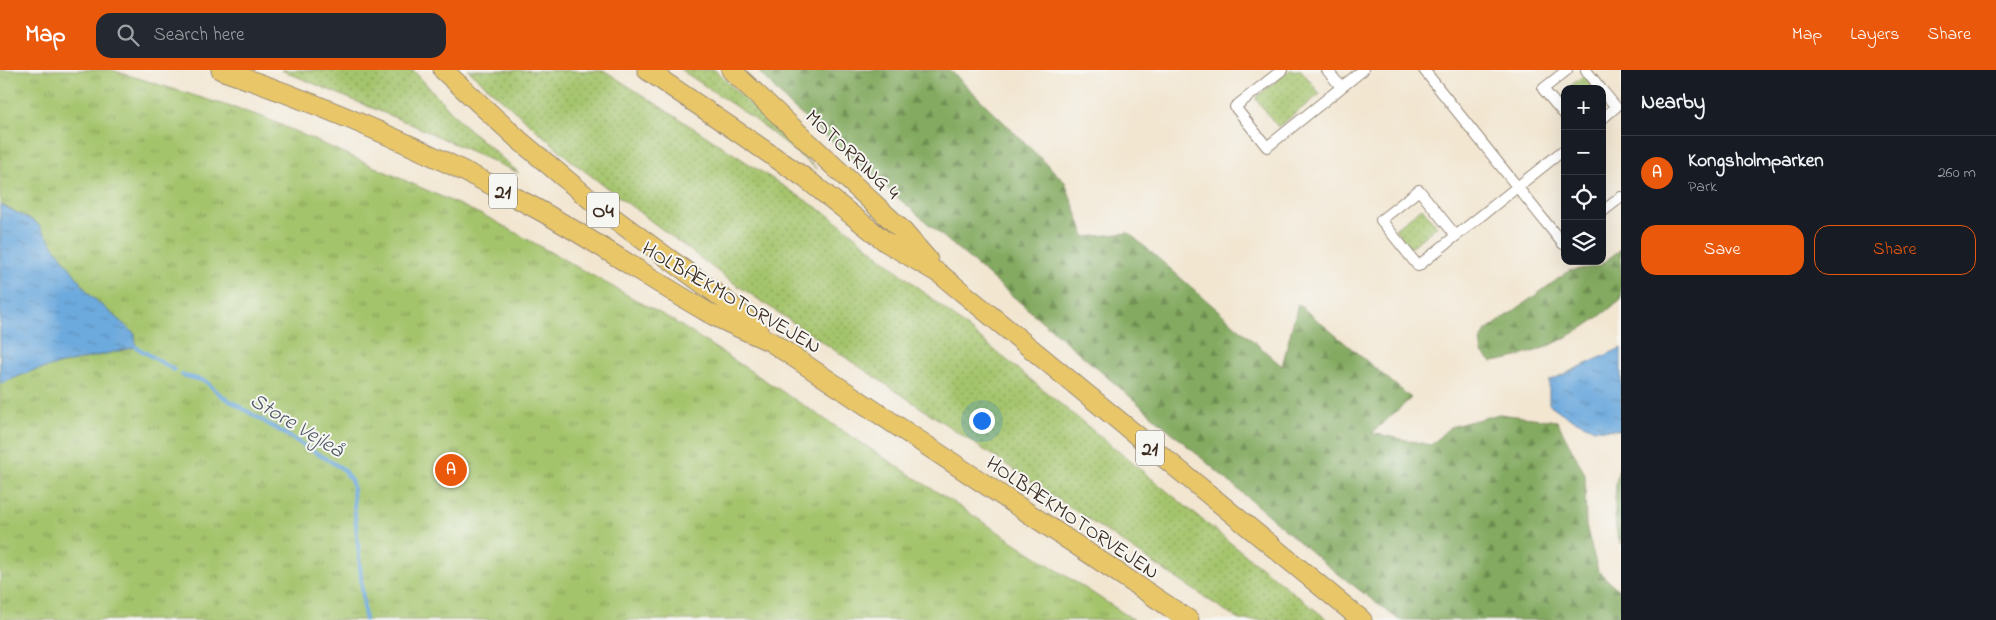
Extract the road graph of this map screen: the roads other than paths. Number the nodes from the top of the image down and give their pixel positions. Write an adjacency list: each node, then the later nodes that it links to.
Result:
1 (221, 70): 23 (highway, HOLBÆKMOTORVEJEN / 21)
2 (443, 70): 23 (highway, O4)
3 (647, 70): 22 (highway, 21)
4 (731, 70): 22 (highway, MOTORRING 4)
5 (1282, 70): 12 (street)
6 (1327, 70): 12 (street)
7 (1363, 70): 12 (street)
8 (1424, 70): 17 (street)
9 (1567, 70): 14 (street)
10 (1586, 70): 11 (street)
11 (1599, 85)
12 (1341, 87)
13 (1606, 94): 15 (street)
14 (1561, 110)
15 (1606, 116)
16 (1561, 152): 17 (street)
17 (1517, 187): 20 (street); 21 (street)
18 (1621, 197): 19 (street)
19 (1606, 209)
20 (1456, 236): 20 (street)
21 (1561, 242)
22 (940, 274): 25 (highway, 21)
23 (771, 342): 24 (highway, HOLBÆKMOTORVEJEN / 21)
24 (1189, 620)
25 (1362, 620)

